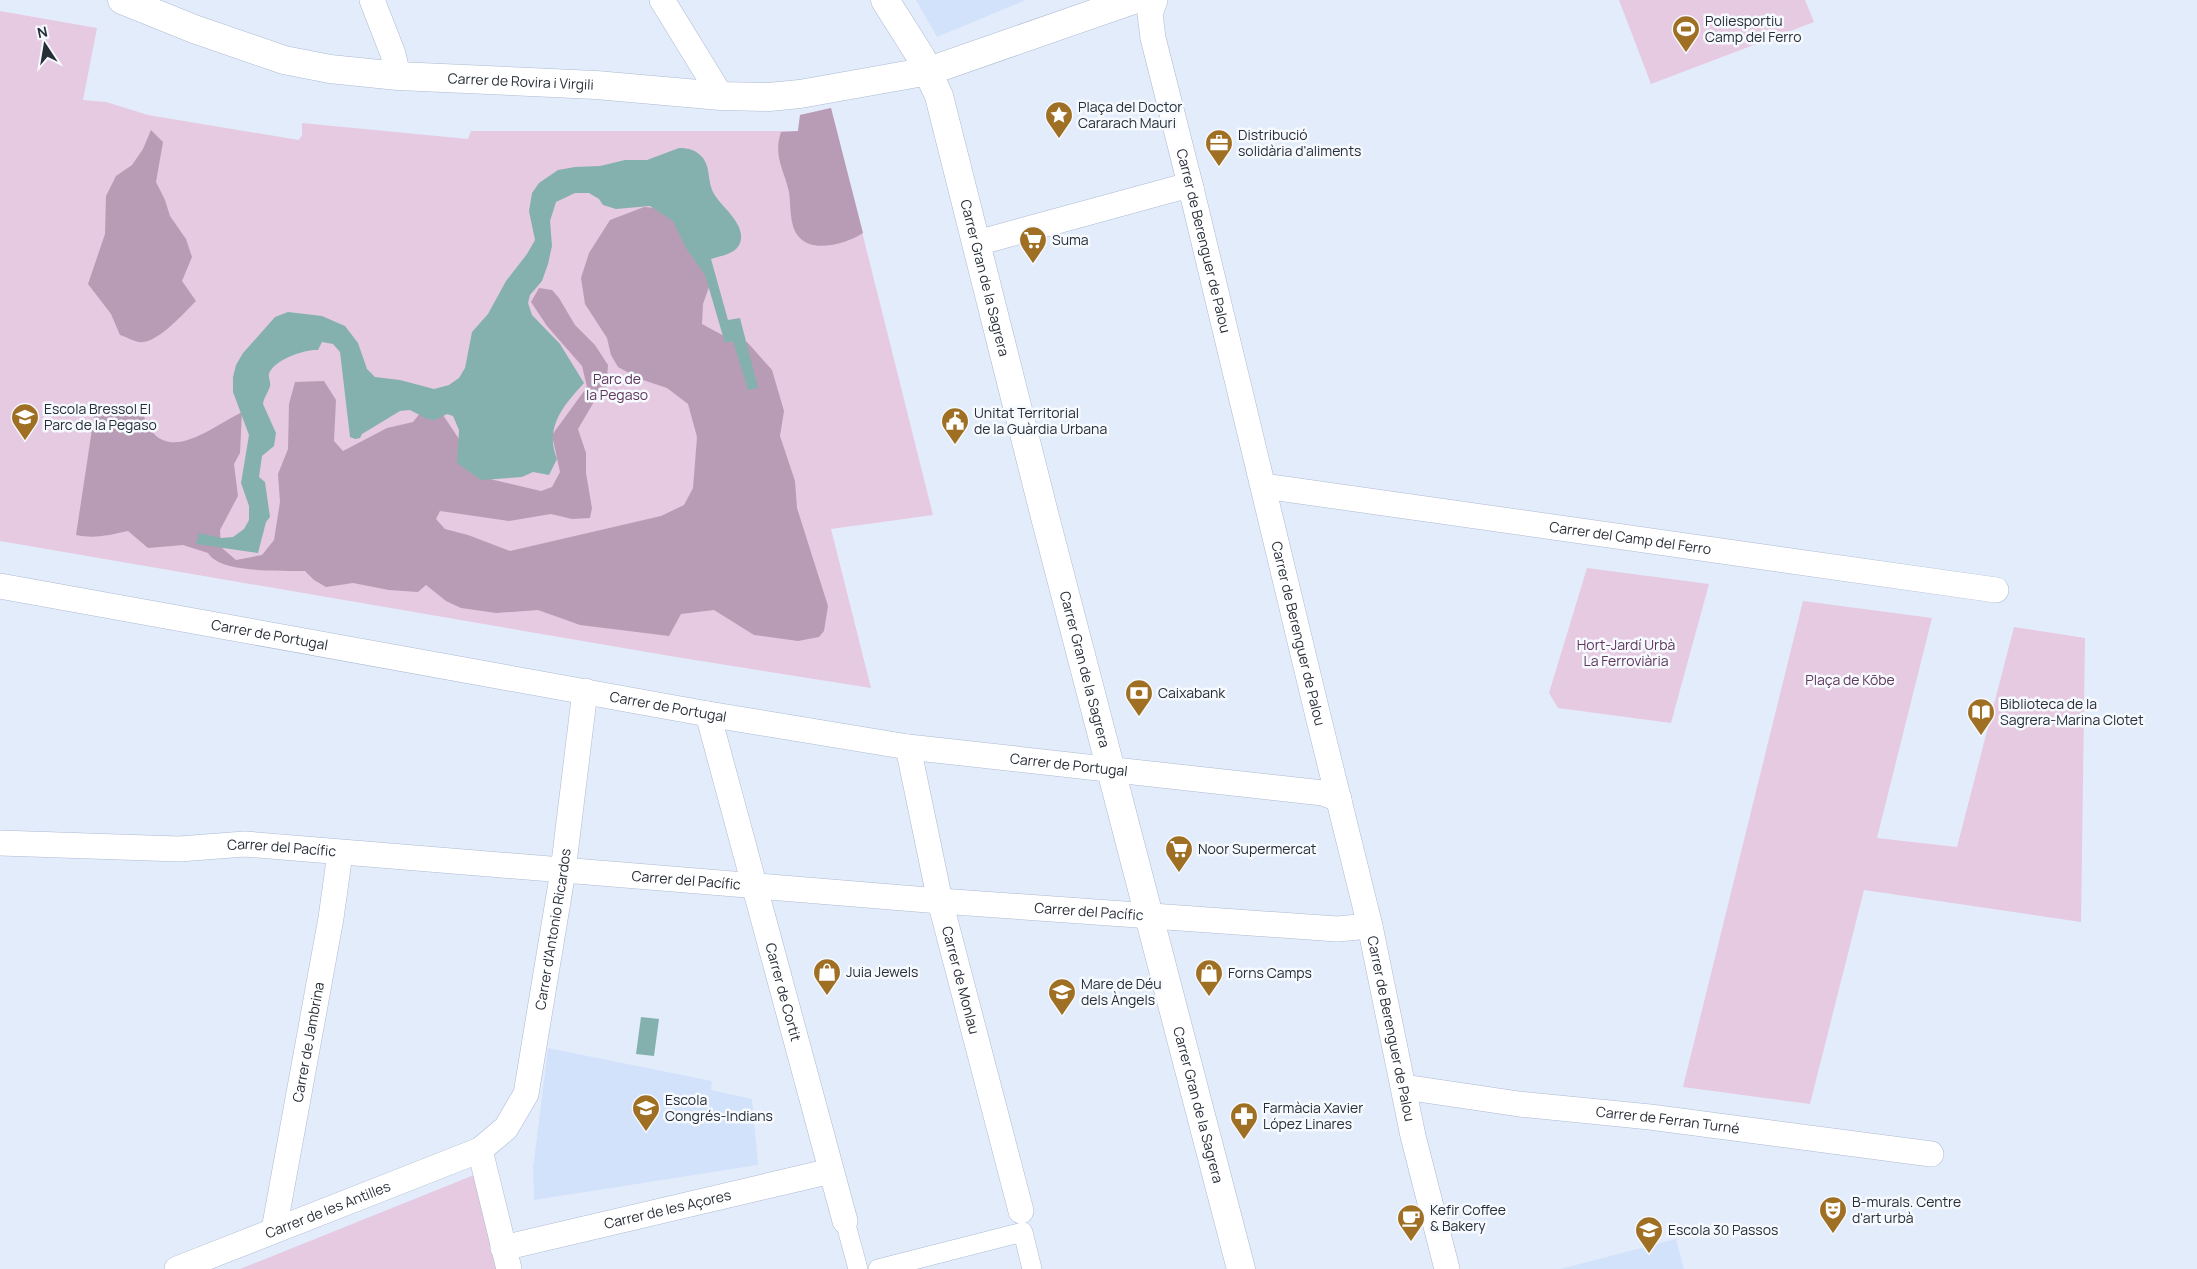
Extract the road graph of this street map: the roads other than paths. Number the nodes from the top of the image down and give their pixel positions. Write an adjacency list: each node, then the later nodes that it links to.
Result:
1 (122, 0): 8 (street, Carrer de Rovira i Virgili)
2 (372, 0): 8 (street)
3 (662, 0): 9 (street)
4 (885, 0): 7 (street, Carrer Gran de la Sagrera)
5 (1133, 0): 7 (street, Carrer de Rovira i Virgili)
6 (1154, 0): 10 (street, Carrer de Berenguer de Palou)
7 (929, 71): 9 (street, Carrer de Rovira i Virgili); 11 (street, Carrer Gran de la Sagrera)
8 (398, 76): 9 (street, Carrer de Rovira i Virgili)
9 (721, 96)
10 (1192, 188): 11 (street); 12 (street, Carrer de Berenguer de Palou)
11 (977, 243): 18 (street, Carrer Gran de la Sagrera)
12 (1264, 486): 14 (street, Carrer del Camp del Ferro); 19 (street, Carrer de Berenguer de Palou)
13 (0, 586): 15 (street, Carrer de Portugal)
14 (1996, 590)
15 (585, 691): 16 (street, Carrer de Portugal); 22 (street, Carrer d'Antonio Ricardos)
16 (708, 714): 17 (street, Carrer de Portugal); 23 (street, Carrer de Cortit)
17 (908, 747): 18 (street, Carrer de Portugal); 24 (street, Carrer de Monlau)
18 (1111, 770): 19 (street, Carrer de Portugal); 25 (street, Carrer Gran de la Sagrera)
19 (1339, 800): 26 (street, Carrer de Berenguer de Palou)
20 (0, 843): 21 (street, Carrer del Pacífic)
21 (340, 853): 22 (street, Carrer del Pacífic); 33 (street, Carrer de Jambrina)
22 (563, 871): 23 (street, Carrer del Pacífic); 28 (street, Carrer d'Antonio Ricardos)
23 (755, 885): 24 (street, Carrer del Pacífic); 30 (street, Carrer de Cortit)
24 (940, 901): 25 (street, Carrer del Pacífic); 31 (street, Carrer de Monlau)
25 (1149, 915): 26 (street, Carrer del Pacífic); 39 (street, Carrer Gran de la Sagrera)
26 (1370, 926): 27 (street, Carrer de Berenguer de Palou)
27 (1404, 1087): 29 (street, Carrer de Ferran Turné); 40 (street, Carrer de Berenguer de Palou)
28 (480, 1150): 33 (street, Carrer de les Antilles); 34 (street)
29 (1931, 1154)
30 (831, 1171): 32 (street, Carrer de Cortit); 34 (street, Carrer de les Açores)
31 (1021, 1211)
32 (845, 1221): 36 (street, Carrer de Cortit)
33 (274, 1230): 35 (street, Carrer de les Antilles)
34 (506, 1259)
35 (177, 1269)
36 (858, 1269)
37 (878, 1269): 38 (street)
38 (1032, 1269)
39 (1241, 1269)
40 (1447, 1269)

